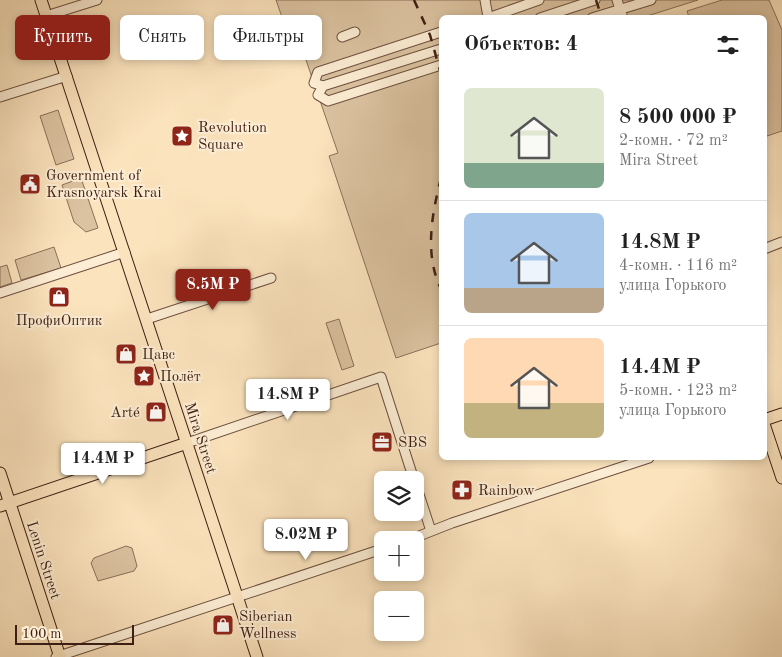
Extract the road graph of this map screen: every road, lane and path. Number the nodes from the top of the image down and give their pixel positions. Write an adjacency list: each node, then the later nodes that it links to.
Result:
1 (41, 0): 8 (main road, Mira Street)
2 (96, 0): 9 (street)
3 (485, 0): 10 (street)
4 (540, 0): 11 (street)
5 (595, 0): 12 (street)
6 (651, 0): 7 (street)
7 (620, 9): 13 (street)
8 (46, 15)
9 (49, 15)
10 (488, 15)
11 (494, 15)
12 (549, 15)
13 (601, 15)
14 (355, 32): 16 (street)
15 (439, 33): 21 (street)
16 (342, 37)
17 (439, 50): 21 (street)
18 (61, 60): 20 (main road, Mira Street)
19 (439, 66): 21 (street)
20 (67, 76): 22 (street); 25 (main road, Mira Street)
21 (323, 86)
22 (0, 97)
23 (782, 242): 24 (street)
24 (767, 248)
25 (125, 252): 27 (street); 28 (main road, Mira Street)
26 (271, 278): 28 (street)
27 (0, 293)
28 (147, 320): 32 (main road, Mira Street)
29 (782, 414): 30 (main road)
30 (767, 419)
31 (767, 433): 36 (main road)
32 (187, 443): 34 (street); 37 (main road); 42 (main road, Mira Street)
33 (643, 460): 39 (street)
34 (412, 471)
35 (0, 473): 37 (main road, Lenin Street)
36 (782, 478)
37 (5, 505): 43 (main road, Lenin Street)
38 (424, 509): 39 (street)
39 (431, 531): 40 (street)
40 (424, 534)
41 (374, 552): 42 (street)
42 (238, 597): 43 (street); 44 (main road, Mira Street)
43 (59, 657)
44 (257, 657)

